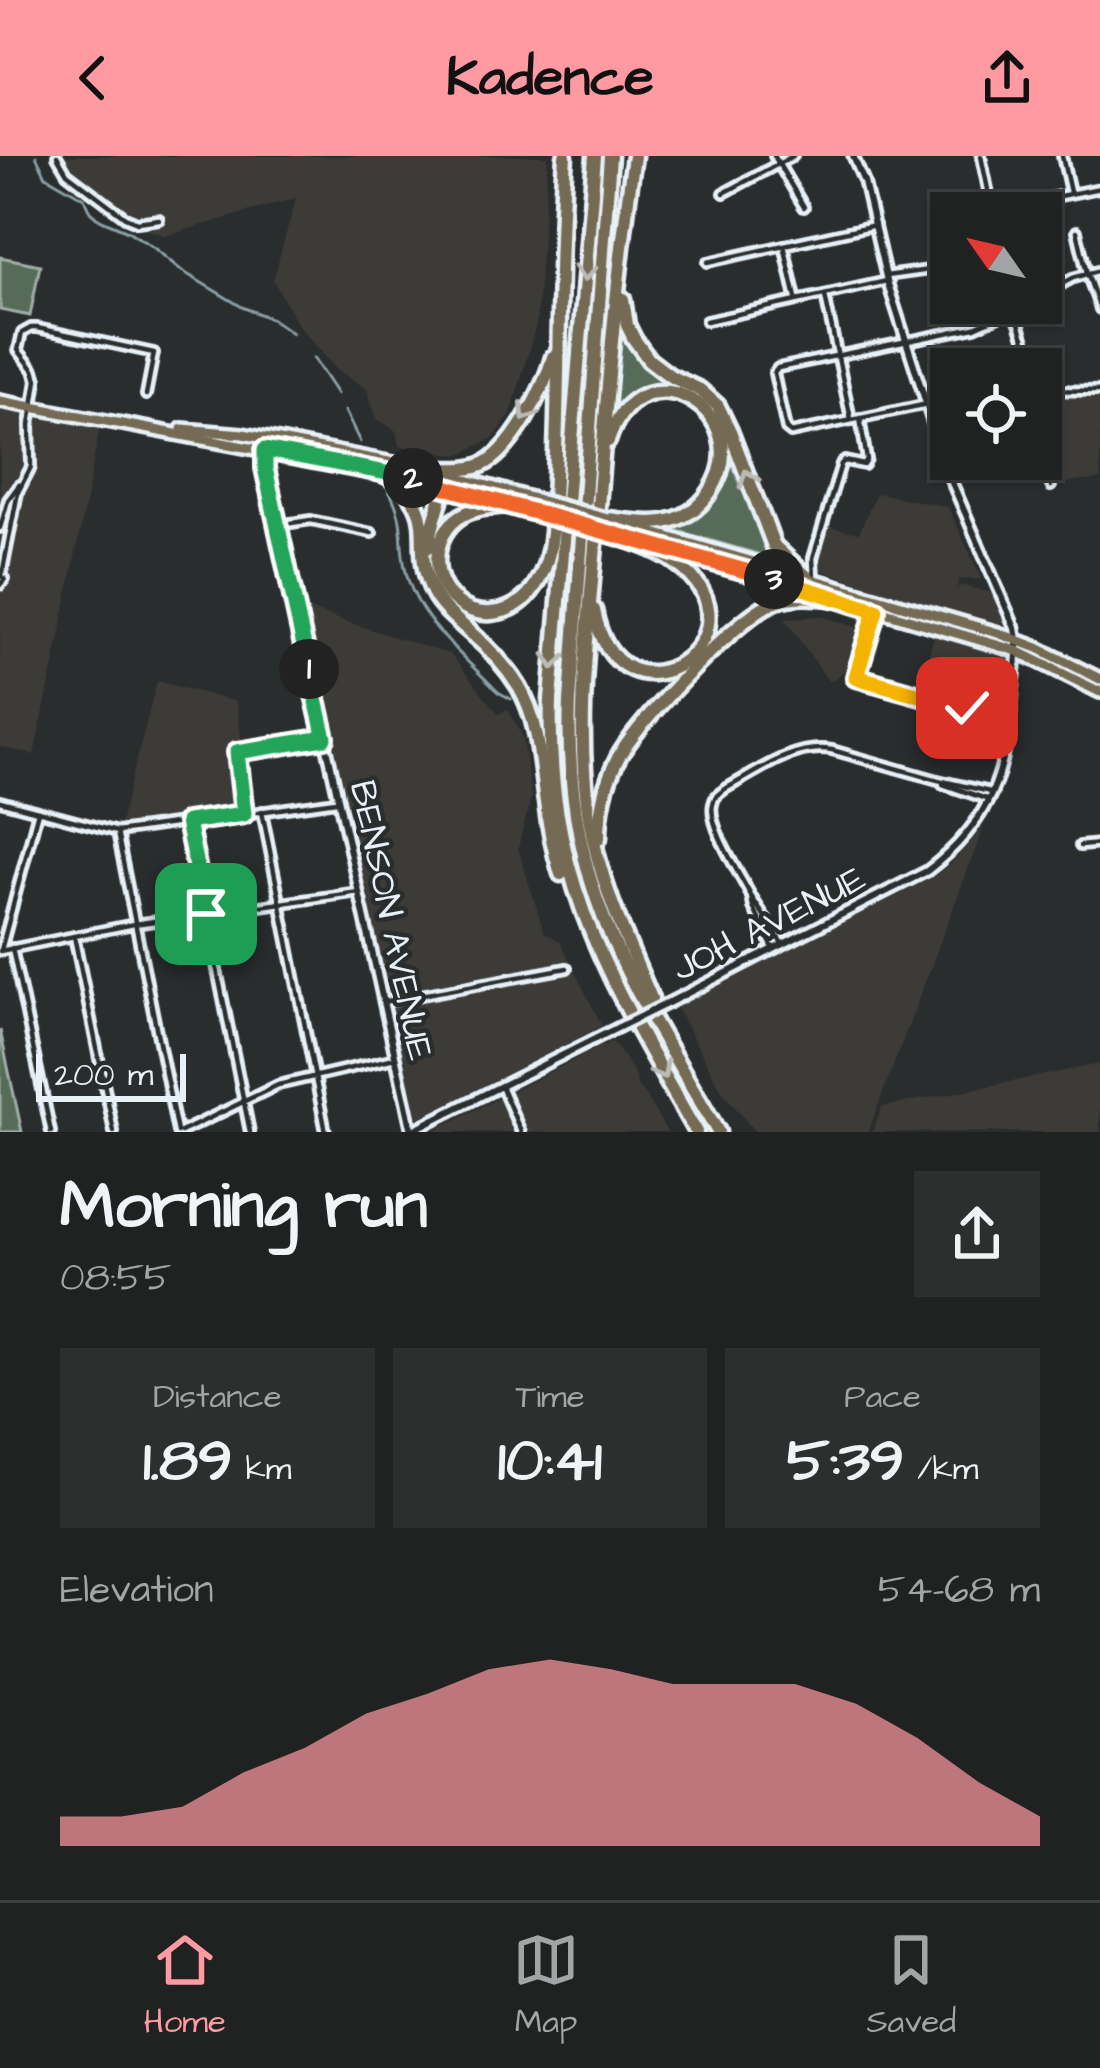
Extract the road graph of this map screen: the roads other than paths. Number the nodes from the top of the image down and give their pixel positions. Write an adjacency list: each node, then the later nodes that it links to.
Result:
1 (60, 156): 19 (street)
2 (565, 156): 31 (highway)
3 (595, 156): 97 (highway, one-way to 97)
4 (610, 156): 99 (highway)
5 (634, 156): 12 (highway)
6 (774, 156): 11 (street)
7 (793, 156): 11 (street)
8 (853, 156): 20 (street)
9 (981, 156): 14 (street)
10 (1062, 156): 16 (street)
11 (778, 164): 15 (street); 18 (street)
12 (630, 180): 49 (highway); 63 (highway, one-way to 12)
13 (1100, 188): 16 (street)
14 (988, 192)
15 (724, 193)
16 (1070, 194): 17 (street)
17 (1062, 196)
18 (804, 207)
19 (159, 219)
20 (875, 226): 22 (street); 27 (street)
21 (1077, 231): 26 (street)
22 (784, 245): 23 (street); 30 (street)
23 (708, 262)
24 (1100, 270): 26 (street)
25 (930, 271): 27 (street)
26 (1087, 273): 28 (street); 32 (street)
27 (887, 279): 29 (street); 35 (street)
28 (1062, 285)
29 (825, 296): 30 (street); 36 (street)
30 (796, 301): 33 (street)
31 (560, 302): 47 (highway, one-way to 47); 55 (highway)
32 (1100, 309)
33 (706, 321)
34 (979, 324): 35 (street)
35 (906, 340): 36 (street); 42 (street)
36 (838, 355): 45 (street); 45 (street)
37 (1100, 391): 38 (street)
38 (1062, 393)
39 (146, 395): 43 (street)
40 (0, 401): 43 (main road)
41 (930, 403): 42 (street)
42 (927, 404): 44 (street); 45 (street)
43 (33, 408): 46 (main road); 53 (street)
44 (930, 413)
45 (856, 419): 63 (street)
46 (266, 444): 47 (main road); 48 (main road); 56 (street, BENSON AVENUE)
47 (421, 468): 50 (main road)
48 (381, 472): 50 (main road); 60 (highway)
49 (600, 478): 57 (highway); 62 (highway)
50 (445, 480): 55 (main road); 57 (main road, bridge); 60 (highway)
51 (951, 480): 67 (street)
52 (1050, 480): 54 (street)
53 (23, 482): 58 (street); 61 (street)
54 (1051, 486)
55 (505, 505): 57 (main road, bridge)
56 (278, 525): 59 (street); 71 (street, BENSON AVENUE)
57 (607, 526): 62 (highway); 63 (main road); 65 (main road)
58 (0, 528)
59 (372, 533)
60 (424, 561): 97 (highway)
61 (1, 574): 64 (street)
62 (592, 577): 82 (highway)
63 (810, 578): 67 (main road)
64 (0, 586)
65 (841, 599): 66 (main road); 82 (highway)
66 (876, 610): 67 (main road); 70 (street)
67 (1017, 645): 68 (main road); 69 (main road); 70 (street, JOH AVENUE)
68 (1100, 679)
69 (1100, 692)
70 (1010, 721): 72 (street, JOH AVENUE)
71 (325, 738): 73 (street, BENSON AVENUE); 77 (street)
72 (992, 796): 84 (street); 91 (street, JOH AVENUE)
73 (338, 800): 76 (street); 83 (street, BENSON AVENUE)
74 (0, 801): 75 (street)
75 (38, 811): 79 (street); 86 (street)
76 (262, 811): 77 (street); 87 (street)
77 (244, 814): 78 (street)
78 (187, 822): 79 (street); 88 (street)
79 (117, 832): 89 (street)
80 (1100, 844): 81 (street)
81 (1080, 846)
82 (607, 887): 99 (highway)
83 (358, 892): 87 (street); 96 (street, BENSON AVENUE)
84 (751, 896): 91 (street); 94 (street)
85 (0, 898): 86 (street)
86 (14, 902): 93 (street)
87 (280, 903): 88 (street); 100 (street)
88 (206, 914): 89 (street); 102 (street)
89 (134, 924): 90 (street); 105 (street)
90 (74, 936): 92 (street); 104 (street)
91 (783, 945): 94 (street, JOH AVENUE)
92 (12, 948): 93 (street); 103 (street)
93 (1, 950)
94 (773, 950): 101 (street, JOH AVENUE, bridge)
95 (567, 968): 96 (street)
96 (383, 1002): 98 (street, BENSON AVENUE)
97 (641, 1035): 110 (highway, one-way to 110)
98 (395, 1058): 100 (street); 108 (street, BENSON AVENUE)
99 (677, 1060): 111 (highway)
100 (315, 1075): 102 (street); 107 (street)
101 (501, 1086): 108 (street, JOH AVENUE); 109 (street)
102 (243, 1100): 105 (street); 106 (street)
103 (51, 1132)
104 (114, 1132)
105 (179, 1132)
106 (250, 1132)
107 (326, 1132)
108 (411, 1132)
109 (521, 1132)
110 (696, 1132)
111 (718, 1132)

